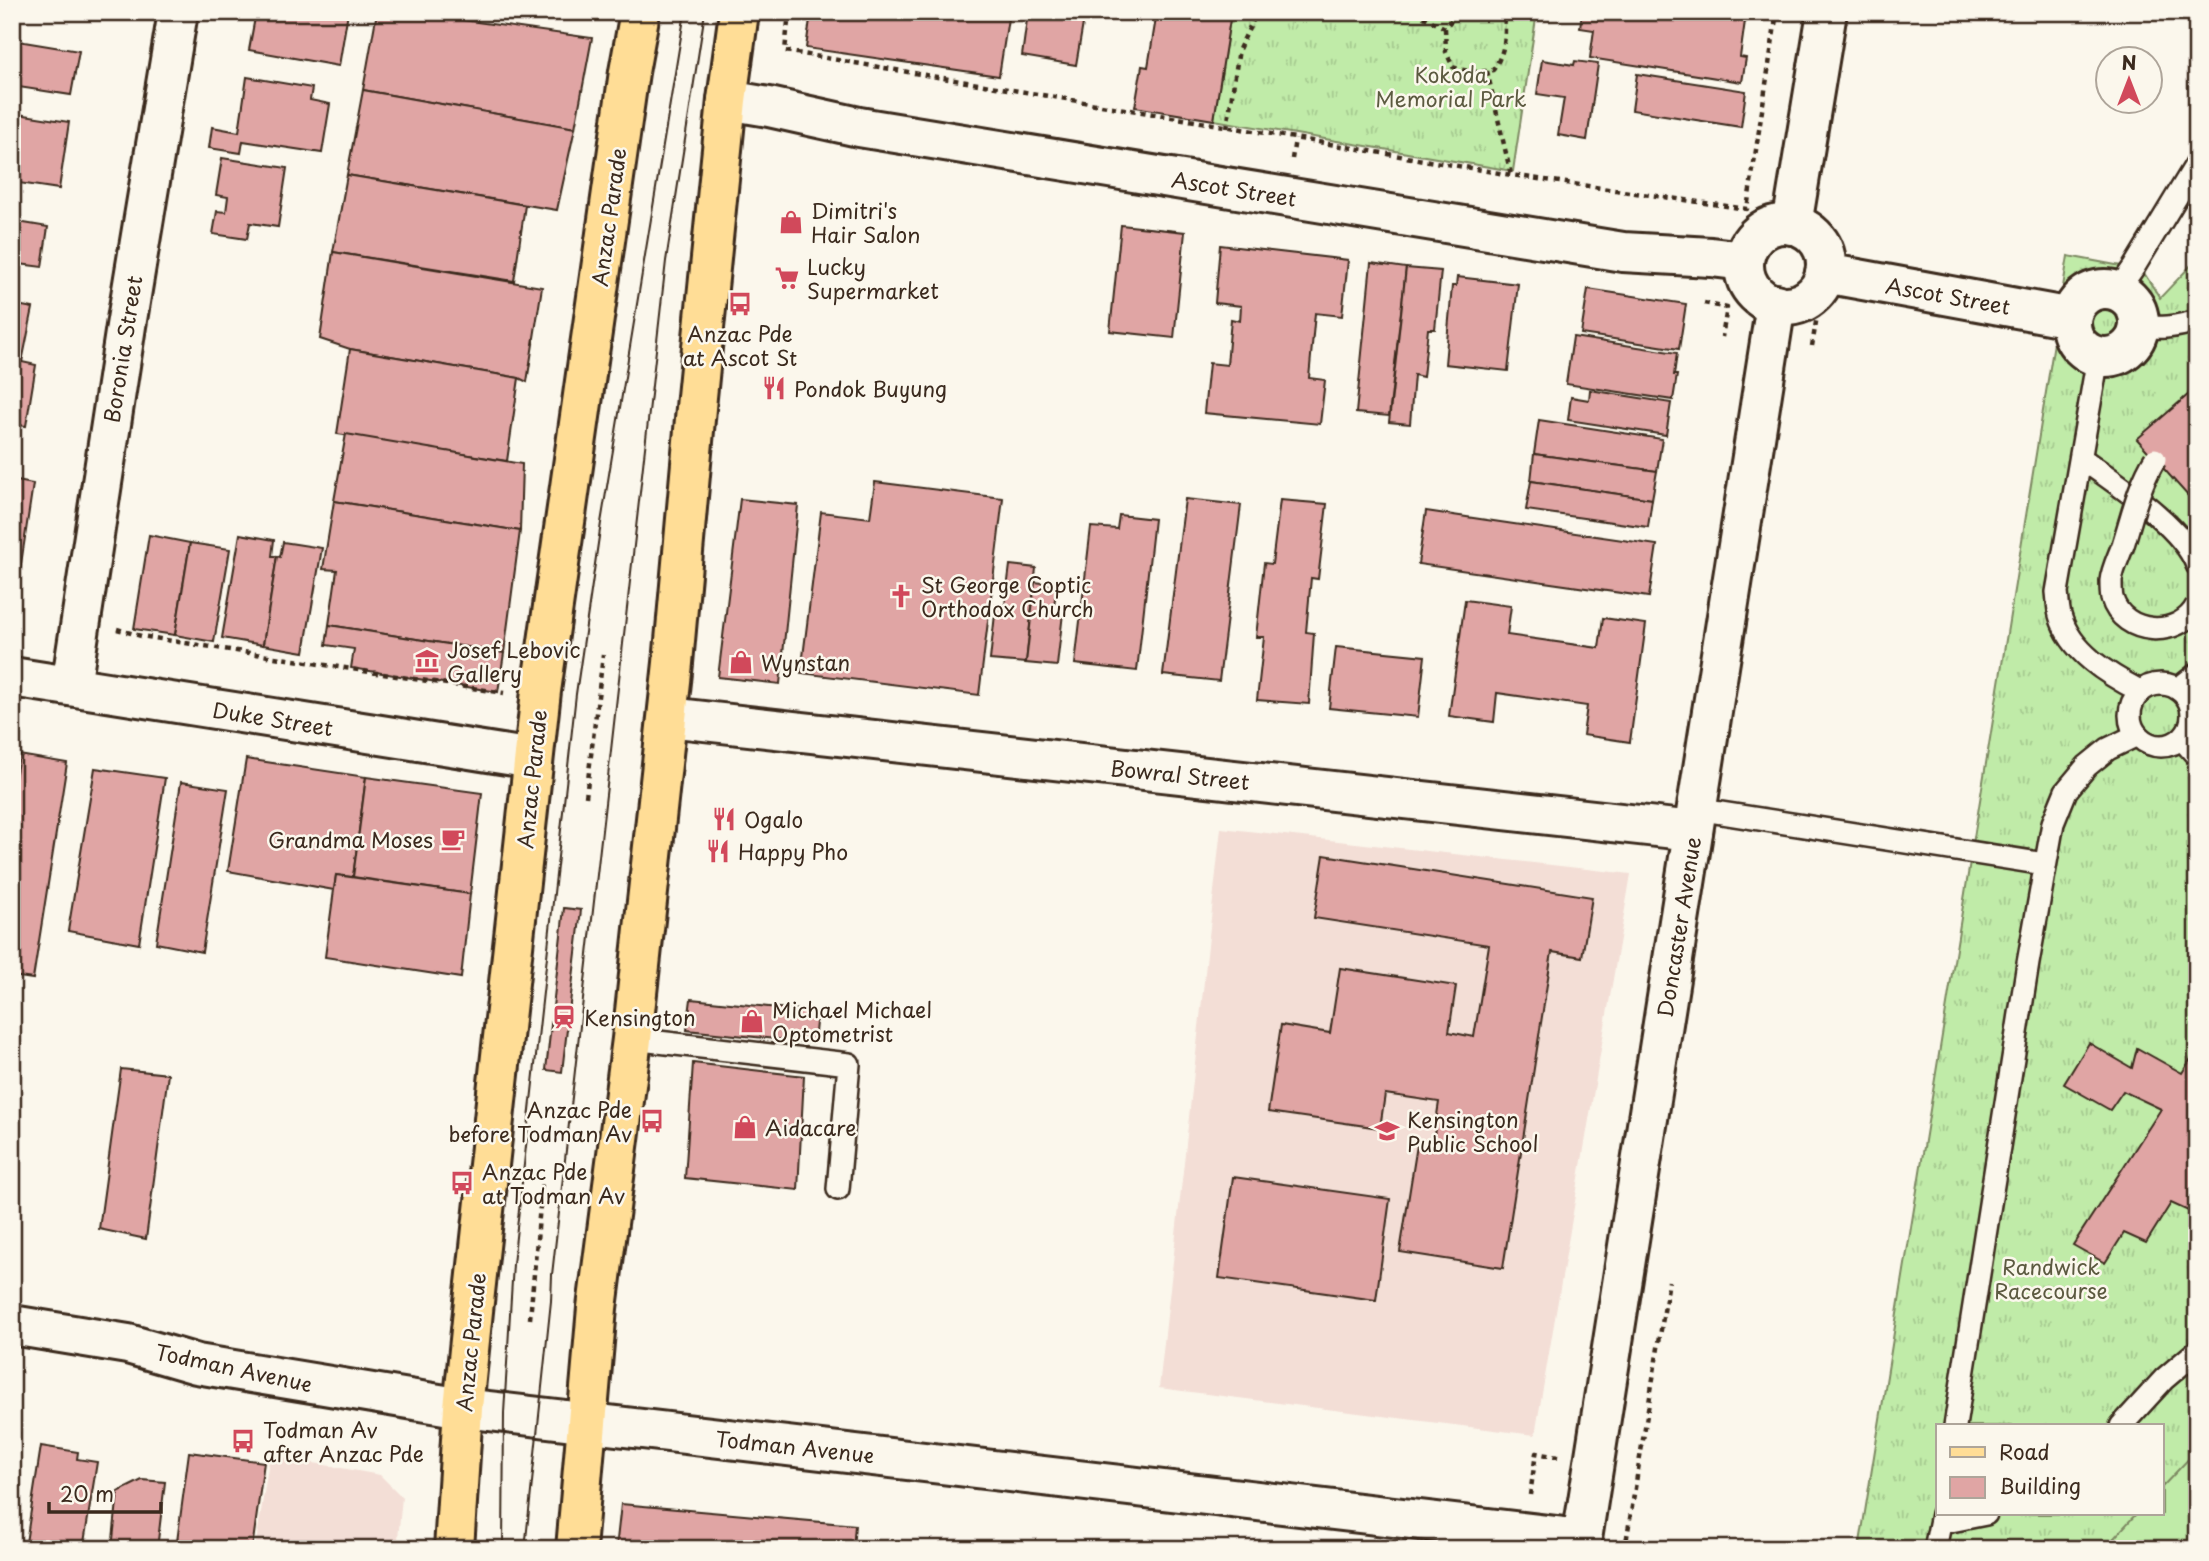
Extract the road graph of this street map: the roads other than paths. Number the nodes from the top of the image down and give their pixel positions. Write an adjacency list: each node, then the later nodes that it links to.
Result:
1 (178, 12): 22 (street, Boronia Street)
2 (640, 12): 29 (main road, Anzac Parade)
3 (739, 12): 5 (main road)
4 (1826, 12): 7 (street)
5 (727, 100): 8 (street, Ascot Street); 25 (main road)
6 (2197, 163): 10 (lane)
7 (1792, 225): 8 (street); 9 (street)
8 (1744, 261): 11 (street)
9 (1825, 273): 11 (street); 12 (street, Ascot Street)
10 (2117, 291): 12 (street); 14 (street)
11 (1776, 304): 30 (street, Doncaster Avenue)
12 (2071, 317): 15 (street)
13 (2197, 321): 14 (lane)
14 (2139, 326): 15 (street)
15 (2098, 357): 16 (lane)
16 (2081, 458): 18 (lane); 24 (lane)
17 (2155, 459): 19 (lane, bridge)
18 (2197, 565)
19 (2197, 605)
20 (2197, 674): 23 (lane)
21 (12, 677): 22 (street, Duke Street)
22 (71, 686): 29 (street, Duke Street)
23 (2178, 689): 24 (lane); 27 (lane)
24 (2140, 691): 26 (lane)
25 (668, 718): 30 (street, Bowral Street); 32 (main road)
26 (2137, 736): 27 (lane); 31 (lane)
27 (2182, 739): 28 (lane)
28 (2197, 756)
29 (533, 759): 36 (main road, Anzac Parade)
30 (1695, 820): 31 (lane); 42 (street, Doncaster Avenue)
31 (2045, 864): 38 (lane)
32 (632, 1039): 33 (lane); 37 (main road)
33 (838, 1189)
34 (12, 1325): 36 (street, Todman Avenue)
35 (2197, 1351): 39 (lane)
36 (463, 1408): 37 (street, Todman Avenue); 43 (main road, Anzac Parade)
37 (586, 1423): 42 (street, Todman Avenue); 44 (main road)
38 (1955, 1424)
39 (2123, 1424)
40 (1964, 1516): 41 (lane)
41 (1941, 1518): 45 (lane)
42 (1581, 1544)
43 (454, 1549)
44 (576, 1549)
45 (1935, 1549)

